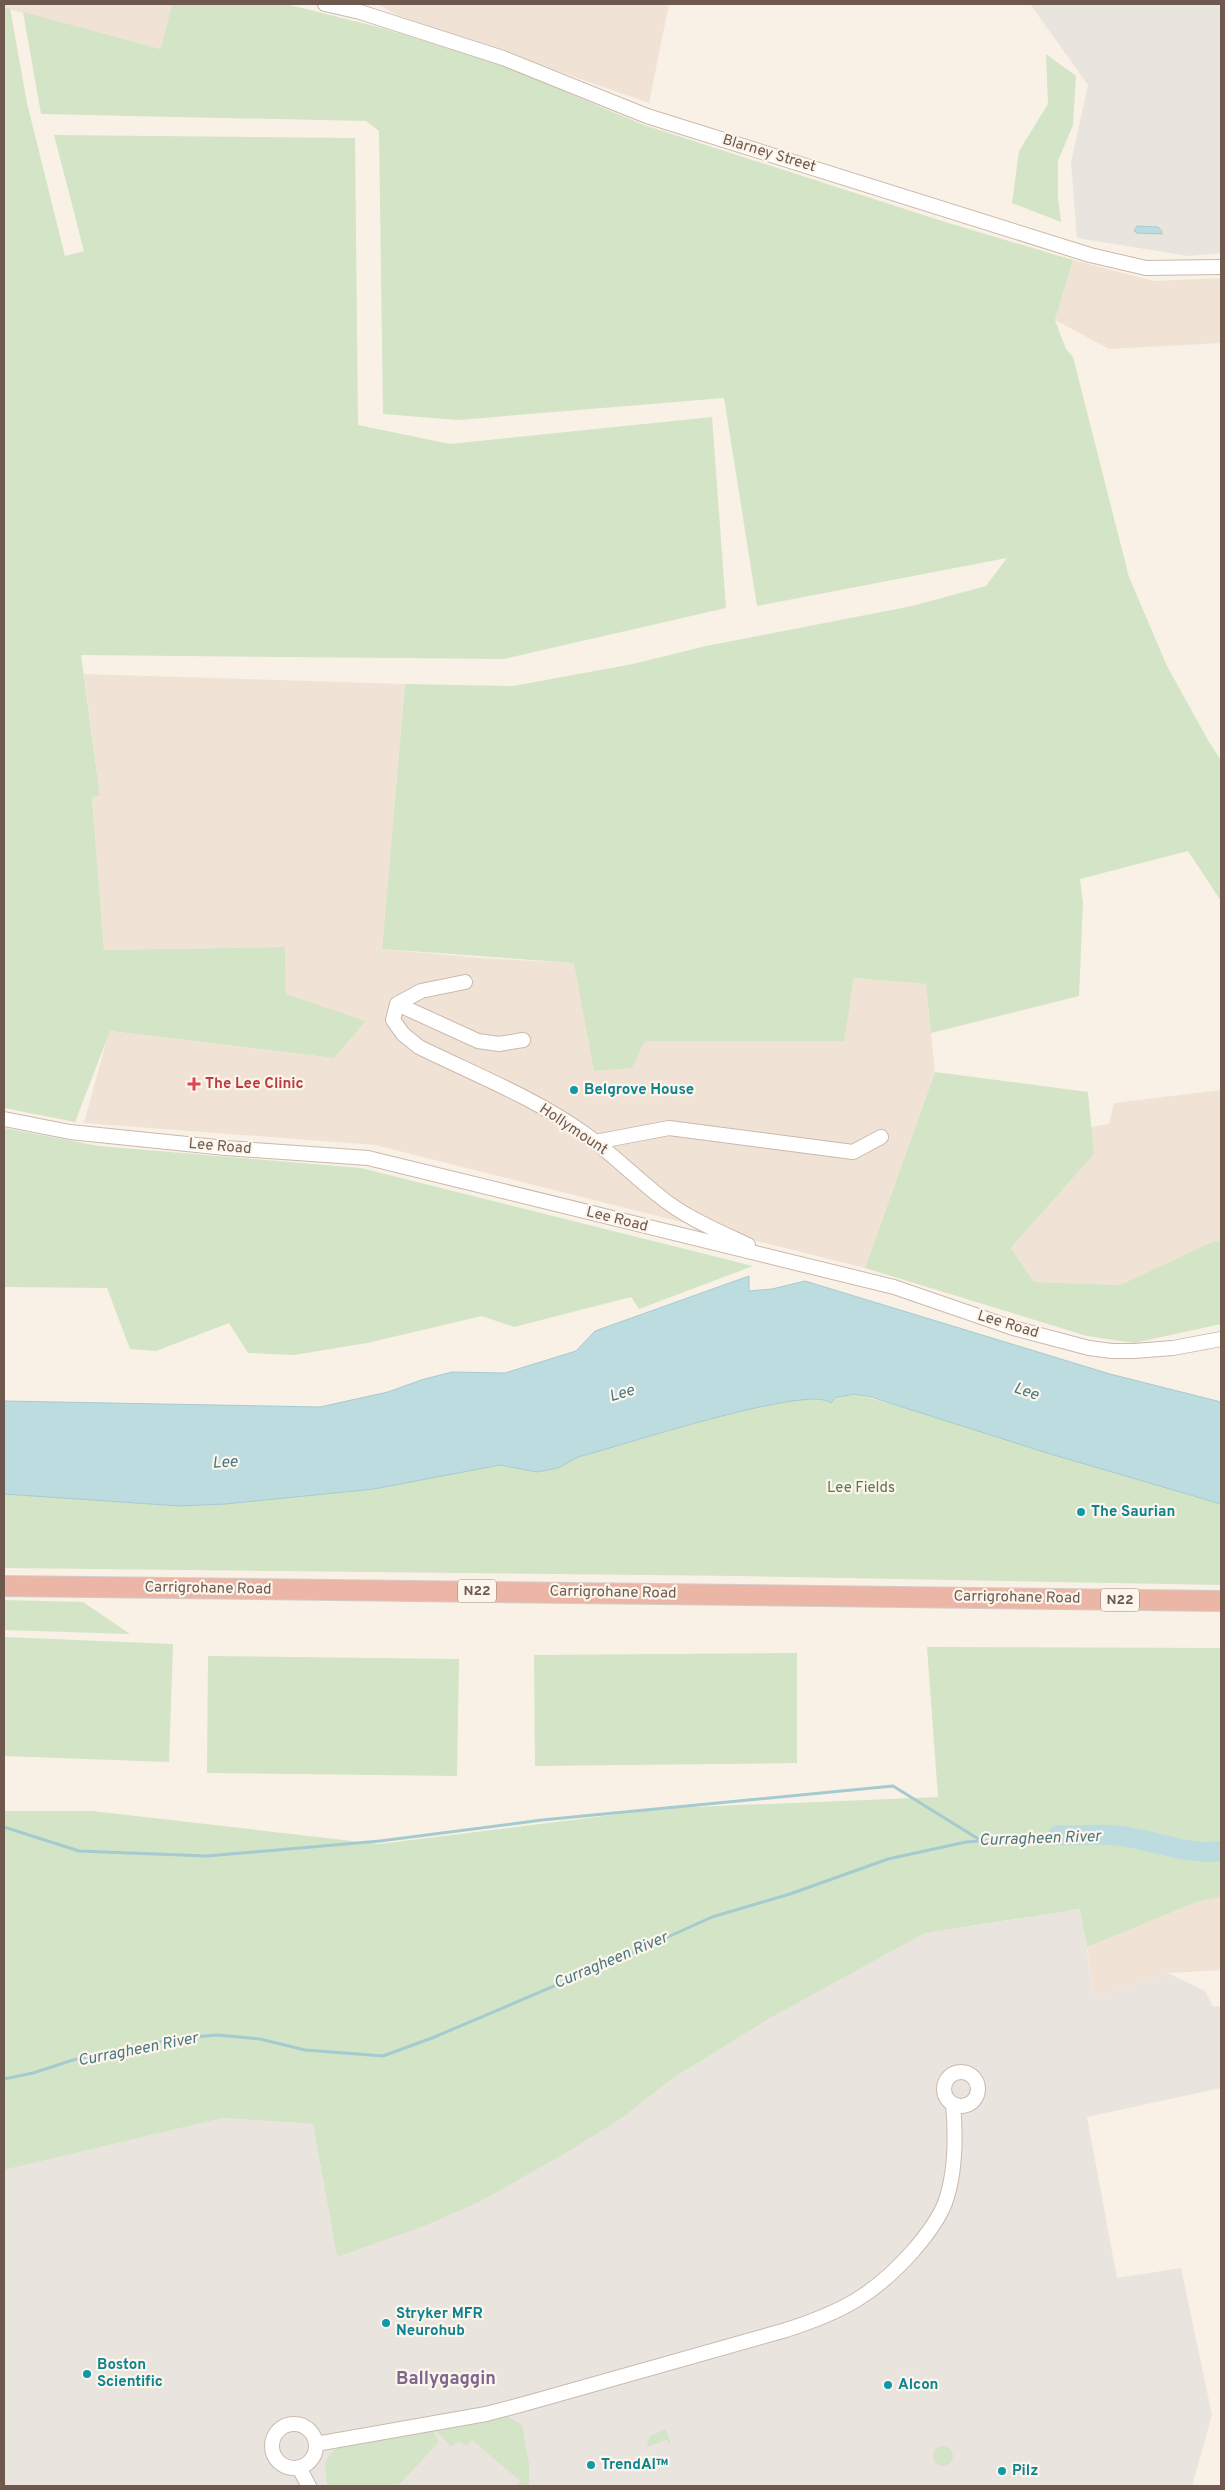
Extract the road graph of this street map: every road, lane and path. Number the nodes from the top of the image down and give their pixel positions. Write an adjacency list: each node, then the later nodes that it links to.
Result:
1 (325, 4): 2 (street, Blarney Street)
2 (360, 8): 3 (street, Blarney Street)
3 (1221, 267)
4 (465, 982): 5 (street)
5 (397, 1004): 6 (street); 9 (street, Hollymount)
6 (523, 1040)
7 (4, 1119): 10 (street, Lee Road)
8 (881, 1137): 9 (street)
9 (594, 1142): 10 (street, Hollymount)
10 (763, 1255): 11 (street, Lee Road)
11 (1221, 1339)
12 (4, 1586): 13 (highway, Carrigrohane Road / N22)
13 (1221, 1601)
14 (953, 2104): 15 (street)
15 (316, 2444): 16 (street); 16 (street)
16 (299, 2468): 17 (street)
17 (309, 2486)

